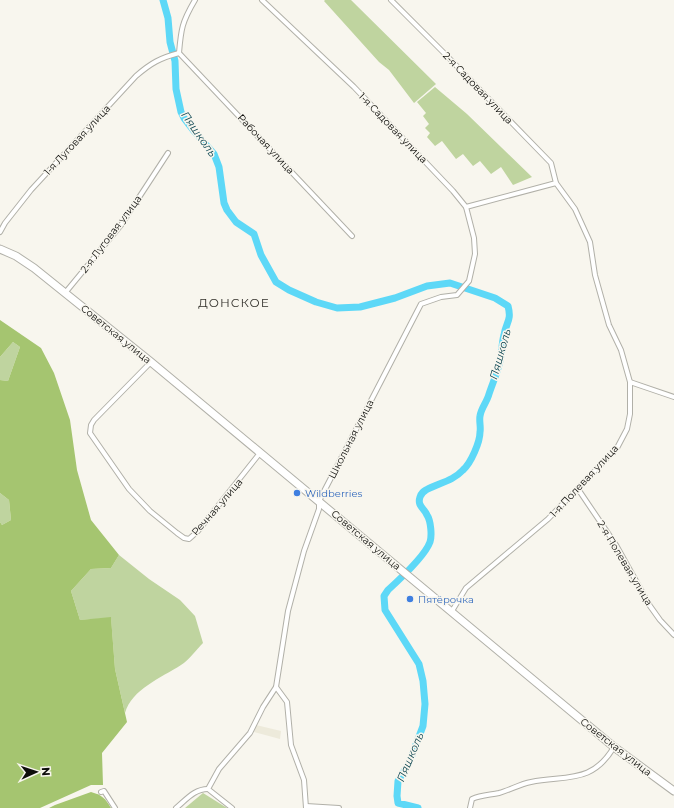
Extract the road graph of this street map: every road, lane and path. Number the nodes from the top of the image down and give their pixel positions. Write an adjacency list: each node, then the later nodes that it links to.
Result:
1 (195, 0): 4 (street)
2 (262, 0): 7 (street, 1-я Садовая улица)
3 (391, 0): 6 (street, 2-я Садовая улица)
4 (179, 53): 8 (street, 1-я Луговая улица); 9 (street, Рабочая улица)
5 (168, 154): 11 (street, 2-я Луговая улица)
6 (556, 183): 7 (street); 14 (street, 1-я Полевая улица)
7 (466, 207): 12 (street, 1-я Садовая улица)
8 (0, 232)
9 (352, 236)
10 (0, 249): 11 (main road, Советская улица)
11 (65, 293): 13 (main road, Советская улица)
12 (457, 295): 18 (street, Школьная улица)
13 (151, 362): 16 (main road, Советская улица); 16 (street, Речная улица)
14 (630, 382): 15 (street); 17 (street, 1-я Полевая улица)
15 (674, 398)
16 (260, 453): 18 (main road, Советская улица)
17 (578, 489): 19 (street, 1-я Полевая улица); 20 (street, 2-я Полевая улица)
18 (319, 501): 19 (main road, Советская улица); 21 (street, Школьная улица)
19 (452, 611): 22 (main road, Советская улица)
20 (674, 635)
21 (276, 687): 23 (street, Школьная улица); 26 (street)
22 (614, 748): 24 (main road, Советская улица); 31 (street)
23 (208, 789): 28 (street); 29 (street)
24 (674, 790)
25 (101, 792): 27 (street)
26 (306, 807): 30 (street)
27 (116, 808)
28 (176, 808)
29 (232, 808)
30 (339, 808)
31 (470, 808)

